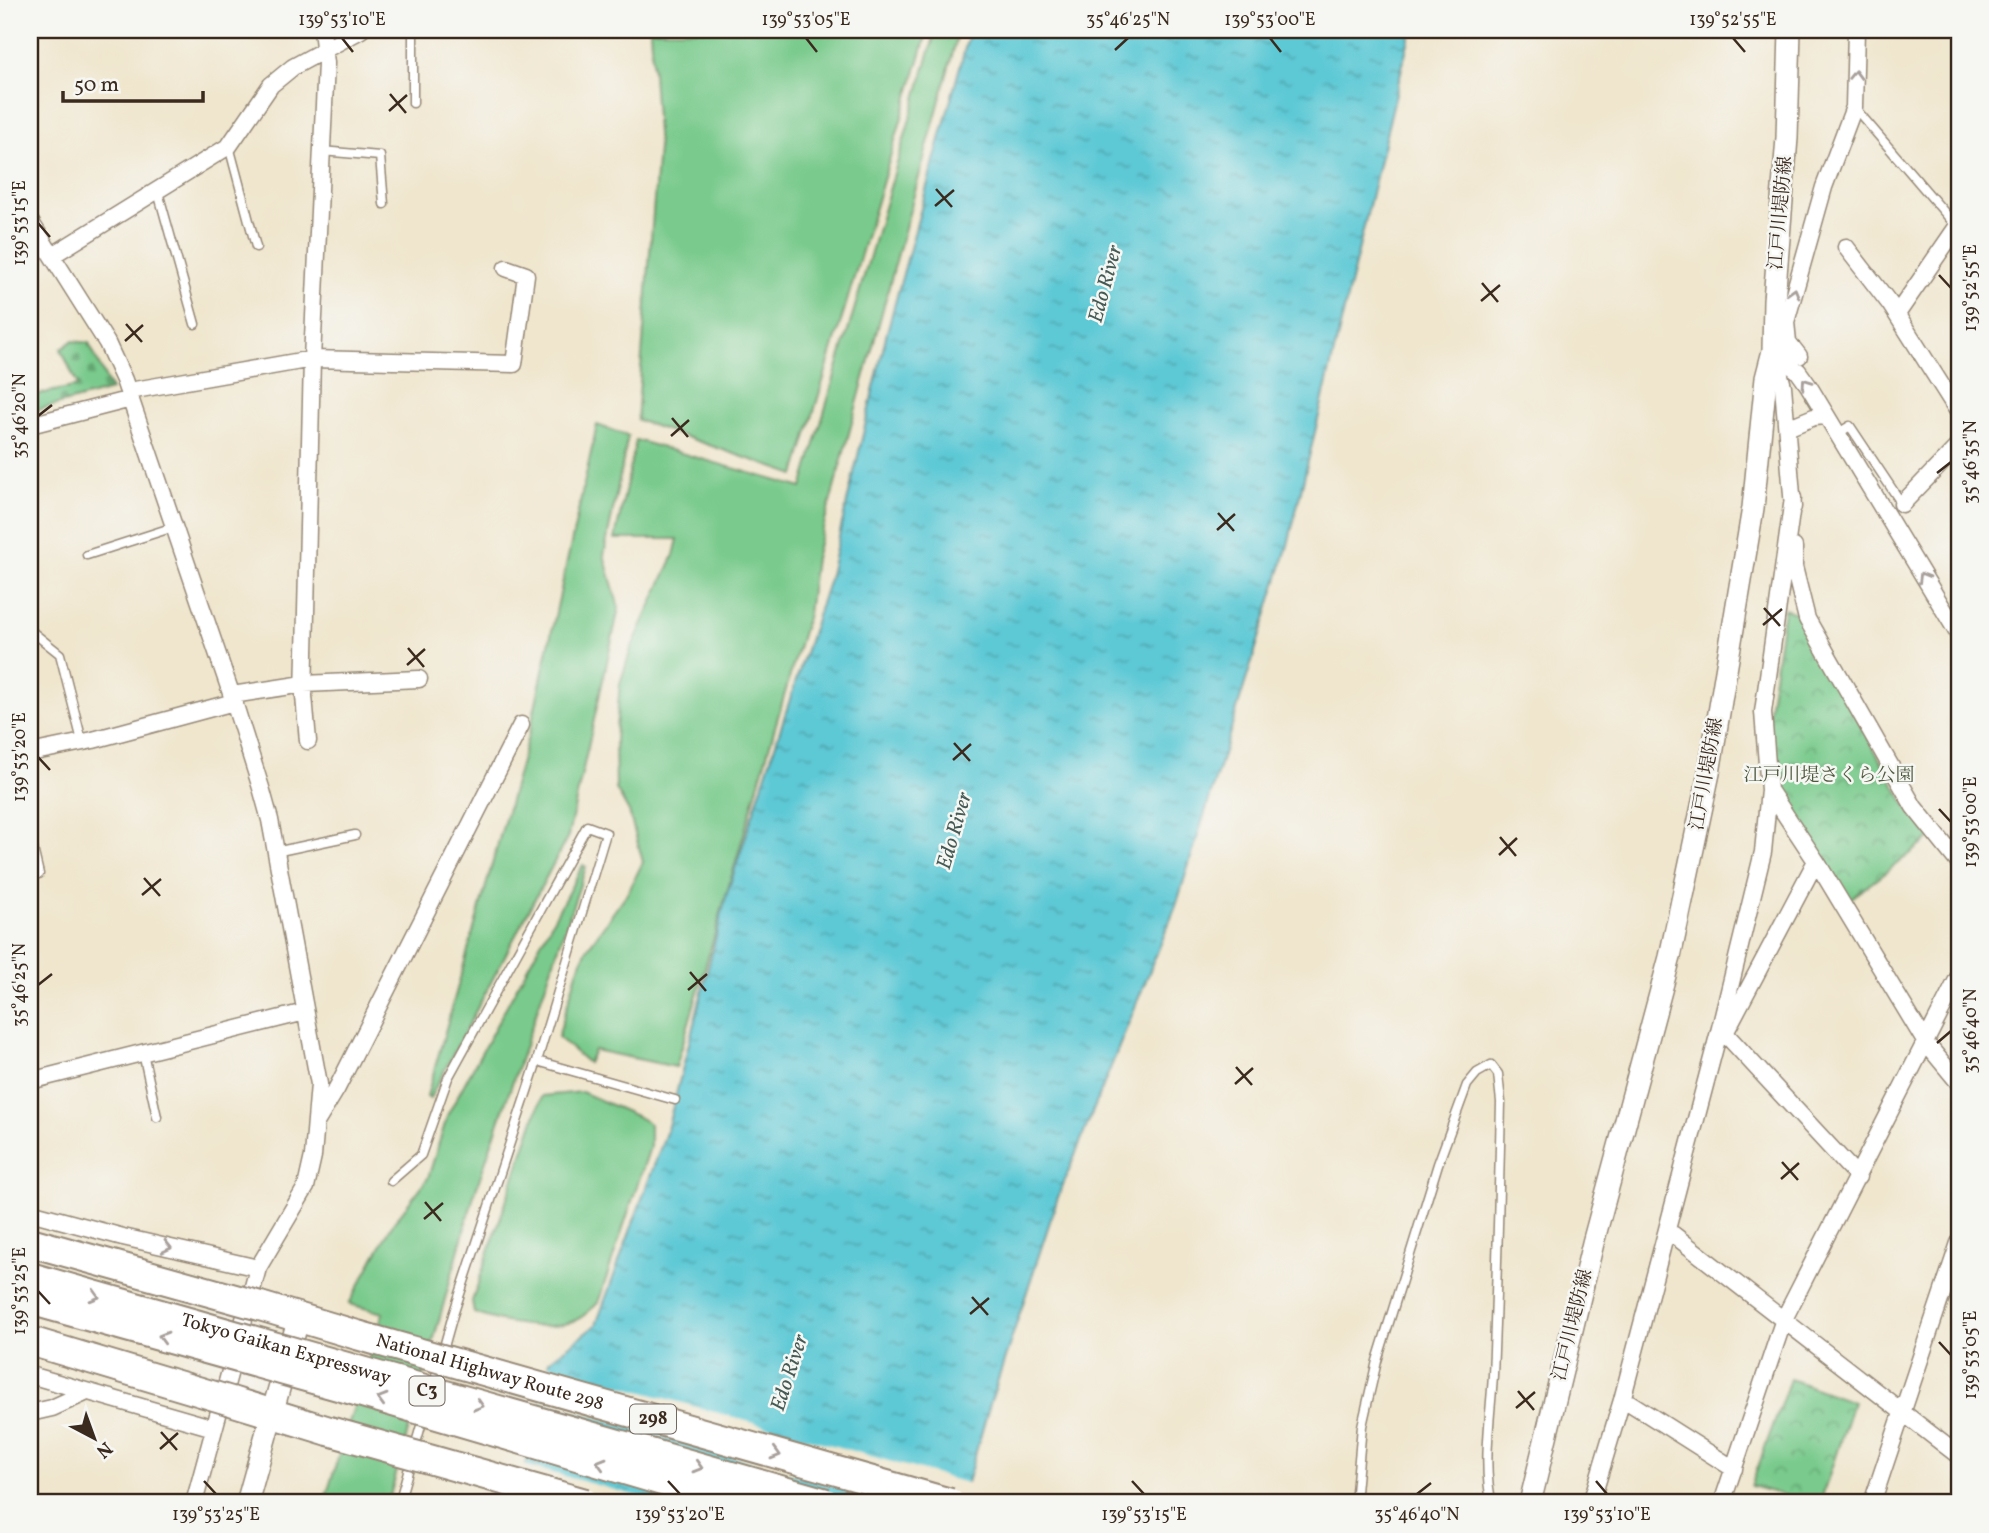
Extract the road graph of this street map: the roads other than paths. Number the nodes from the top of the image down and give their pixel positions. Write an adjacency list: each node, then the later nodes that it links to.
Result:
1 (322, 30): 6 (street)
2 (361, 30): 6 (street)
3 (413, 30): 7 (lane)
4 (1790, 30): 21 (main road, 江戸川堤防線)
5 (1859, 31): 8 (street, one-way to 5)
6 (326, 50): 9 (street); 10 (street)
7 (413, 103)
8 (1854, 107): 14 (lane); 22 (street, one-way to 8)
9 (229, 146): 11 (street); 15 (lane)
10 (321, 151): 12 (lane); 23 (street)
11 (158, 192): 17 (street); 20 (lane)
12 (384, 204)
13 (30, 221): 17 (street)
14 (1958, 225): 19 (street)
15 (256, 247)
16 (1846, 247): 19 (street)
17 (53, 255): 24 (street)
18 (506, 268): 23 (street)
19 (1897, 314): 25 (street)
20 (195, 324)
21 (1773, 351): 26 (street, one-way to 21); 28 (street); 92 (main road, 江戸川堤防線)
22 (1799, 356)
23 (312, 359): 24 (street); 38 (street)
24 (130, 395): 27 (street); 33 (street)
25 (1959, 413)
26 (1826, 416): 28 (street); 29 (street)
27 (30, 425)
28 (1787, 428): 31 (street)
29 (1837, 434): 32 (lane); 36 (street, one-way to 29)
30 (1959, 445): 32 (street)
31 (1793, 498): 44 (street); 49 (street)
32 (1902, 504)
33 (174, 527): 34 (lane); 39 (street)
34 (87, 555)
35 (30, 630): 41 (lane)
36 (1959, 635)
37 (419, 679): 38 (street)
38 (304, 684): 39 (street); 42 (street)
39 (233, 698): 41 (street); 47 (street)
40 (521, 724): 61 (street)
41 (82, 741): 43 (street)
42 (308, 741)
43 (30, 753)
44 (1769, 790): 48 (street); 53 (street)
45 (355, 835): 47 (lane)
46 (30, 836): 50 (lane)
47 (275, 852): 52 (street)
48 (1816, 861): 53 (street); 54 (street)
49 (1959, 863)
50 (39, 874)
51 (1959, 976): 54 (street)
52 (305, 1012): 55 (street); 61 (street)
53 (1722, 1031): 62 (street); 65 (street)
54 (1926, 1043): 58 (street); 62 (street)
55 (143, 1053): 57 (street); 60 (lane)
56 (537, 1060): 59 (lane); 63 (lane); 85 (lane)
57 (30, 1081)
58 (1959, 1083)
59 (675, 1100)
60 (157, 1117)
61 (316, 1123): 68 (street)
62 (1858, 1177): 72 (street)
63 (391, 1181)
64 (30, 1212): 68 (street, one-way to 68)
65 (1667, 1233): 72 (street); 76 (street)
66 (30, 1242): 71 (highway, National Highway Route 298 / 298, bridge)
67 (1959, 1243): 77 (street)
68 (258, 1268): 80 (street)
69 (30, 1277): 88 (highway, Tokyo Gaikan Expressway / C3, one-way to 88, bridge)
70 (30, 1300): 87 (highway, Tokyo Gaikan Expressway / C3, one-way to 70, bridge)
71 (299, 1317): 79 (main road); 89 (highway, National Highway Route 298 / 298, one-way to 89, bridge)
72 (1784, 1319): 77 (street); 82 (street)
73 (30, 1341): 79 (highway, bridge)
74 (30, 1375): 75 (street)
75 (87, 1392): 78 (street); 80 (street)
76 (1622, 1400): 82 (street); 93 (street)
77 (1902, 1412): 81 (street); 95 (street)
78 (30, 1413)
79 (272, 1414): 84 (main road); 86 (highway, bridge)
80 (214, 1429): 83 (street)
81 (1959, 1457)
82 (1734, 1469): 94 (street)
83 (194, 1503)
84 (247, 1503)
85 (399, 1503)
86 (585, 1503)
87 (737, 1503)
88 (826, 1503)
89 (950, 1503)
90 (1355, 1503): 91 (lane)
91 (1492, 1503)
92 (1530, 1503)
93 (1591, 1503)
94 (1722, 1503)
95 (1872, 1503)

